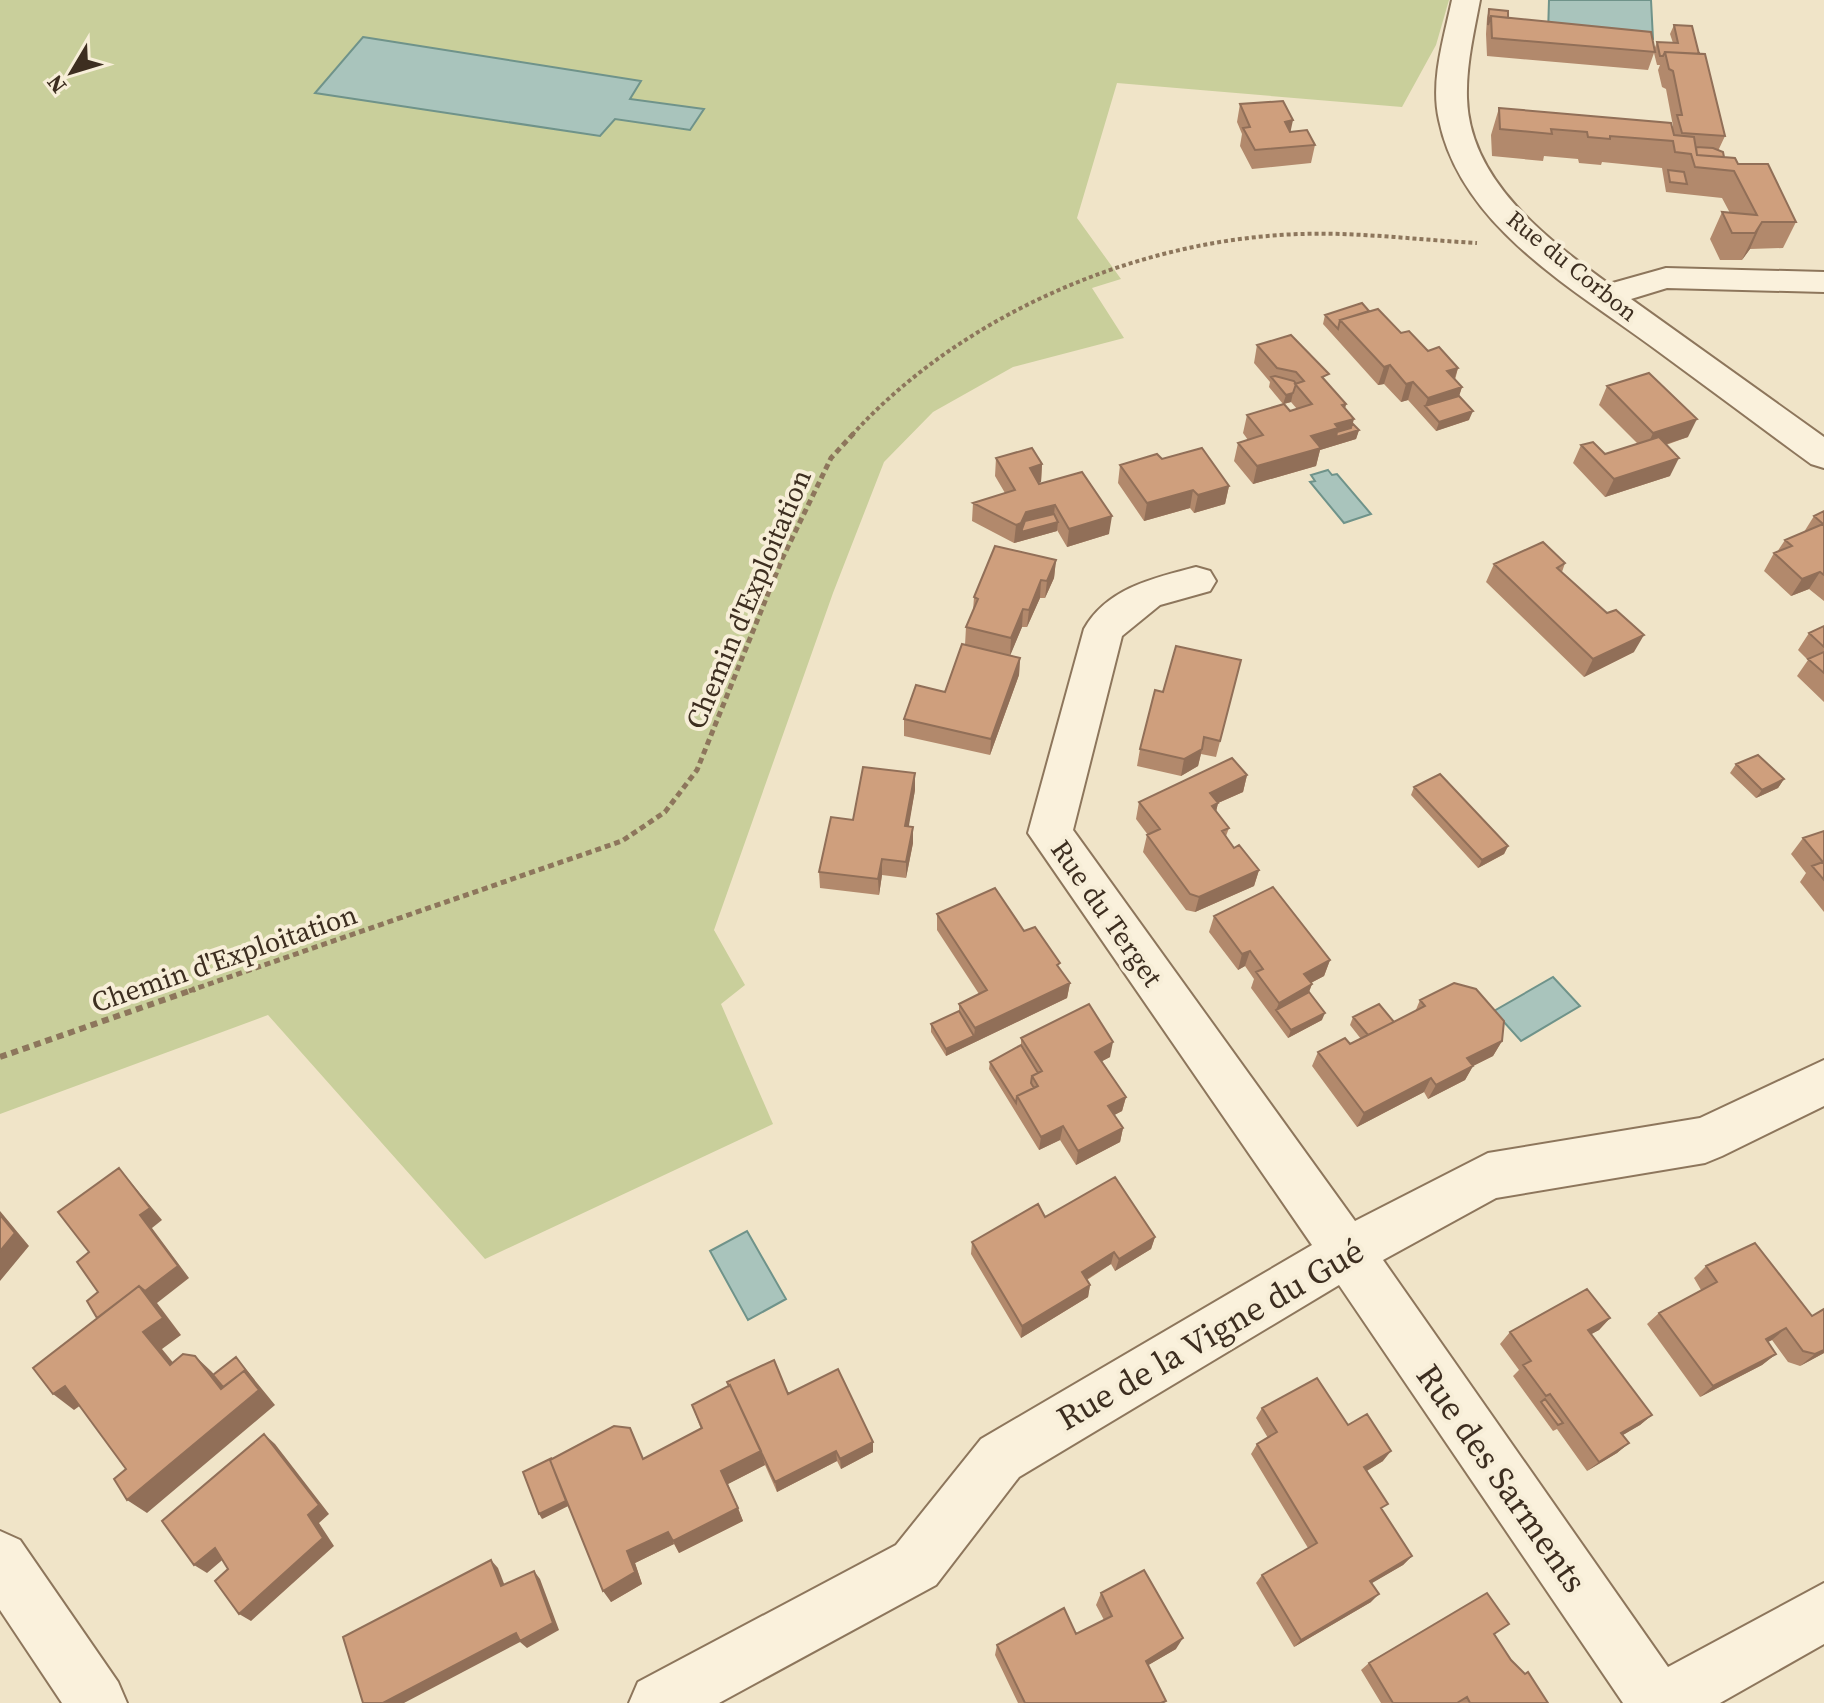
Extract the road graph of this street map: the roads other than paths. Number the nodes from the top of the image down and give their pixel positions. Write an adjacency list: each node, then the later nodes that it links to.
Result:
1 (1466, 0): 3 (street, Rue du Corbon)
2 (1824, 282): 3 (street)
3 (1605, 296): 4 (street, Rue du Corbon)
4 (1824, 455)
5 (1196, 581): 7 (street, Rue du Terget)
6 (1824, 1082): 7 (street, Rue de la Vigne du Gué)
7 (1347, 1252): 11 (street, Rue de la Vigne du Gué); 12 (street, Rue des Sarments)
8 (0, 1560): 10 (street)
9 (1824, 1612): 12 (street)
10 (97, 1703)
11 (659, 1703)
12 (1660, 1703)

